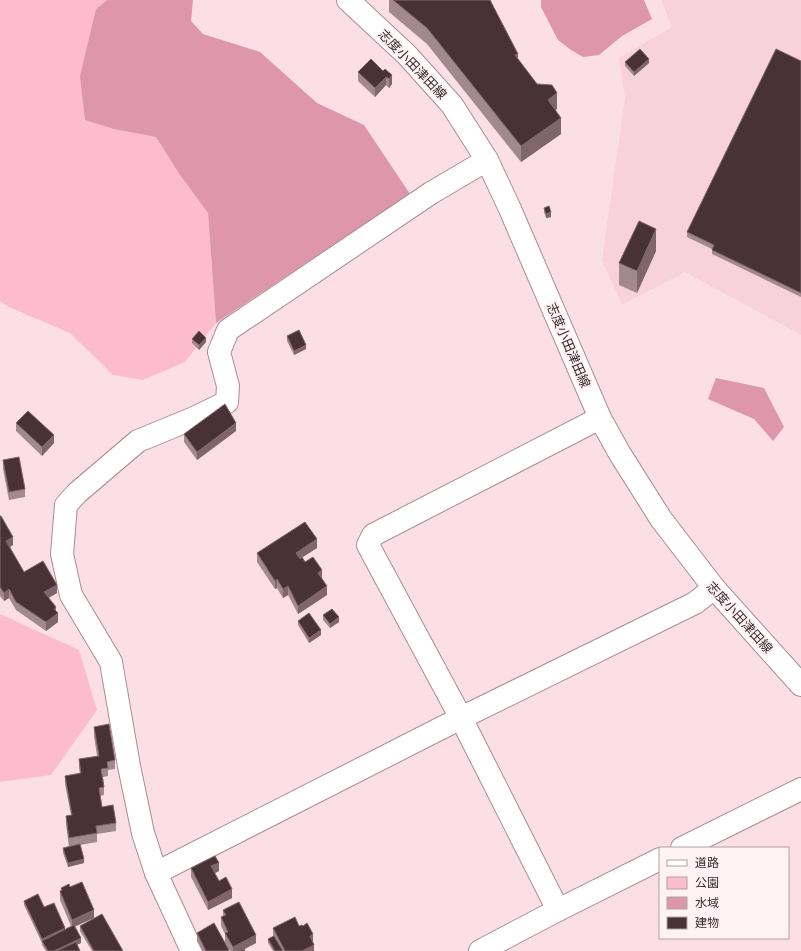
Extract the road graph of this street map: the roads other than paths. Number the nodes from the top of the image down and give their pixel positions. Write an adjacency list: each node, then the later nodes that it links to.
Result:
1 (348, 0): 2 (street, 志度小田津田線)
2 (487, 160): 3 (street, 志度小田津田線); 10 (street)
3 (600, 418): 4 (street, 志度小田津田線); 6 (street)
4 (714, 588): 5 (street, 志度小田津田線); 6 (street)
5 (801, 685)
6 (461, 718): 10 (street); 11 (street)
7 (801, 789): 8 (street)
8 (684, 847)
9 (659, 860): 11 (street)
10 (156, 873): 12 (street)
11 (558, 910): 13 (street)
12 (192, 951)
13 (480, 951)

